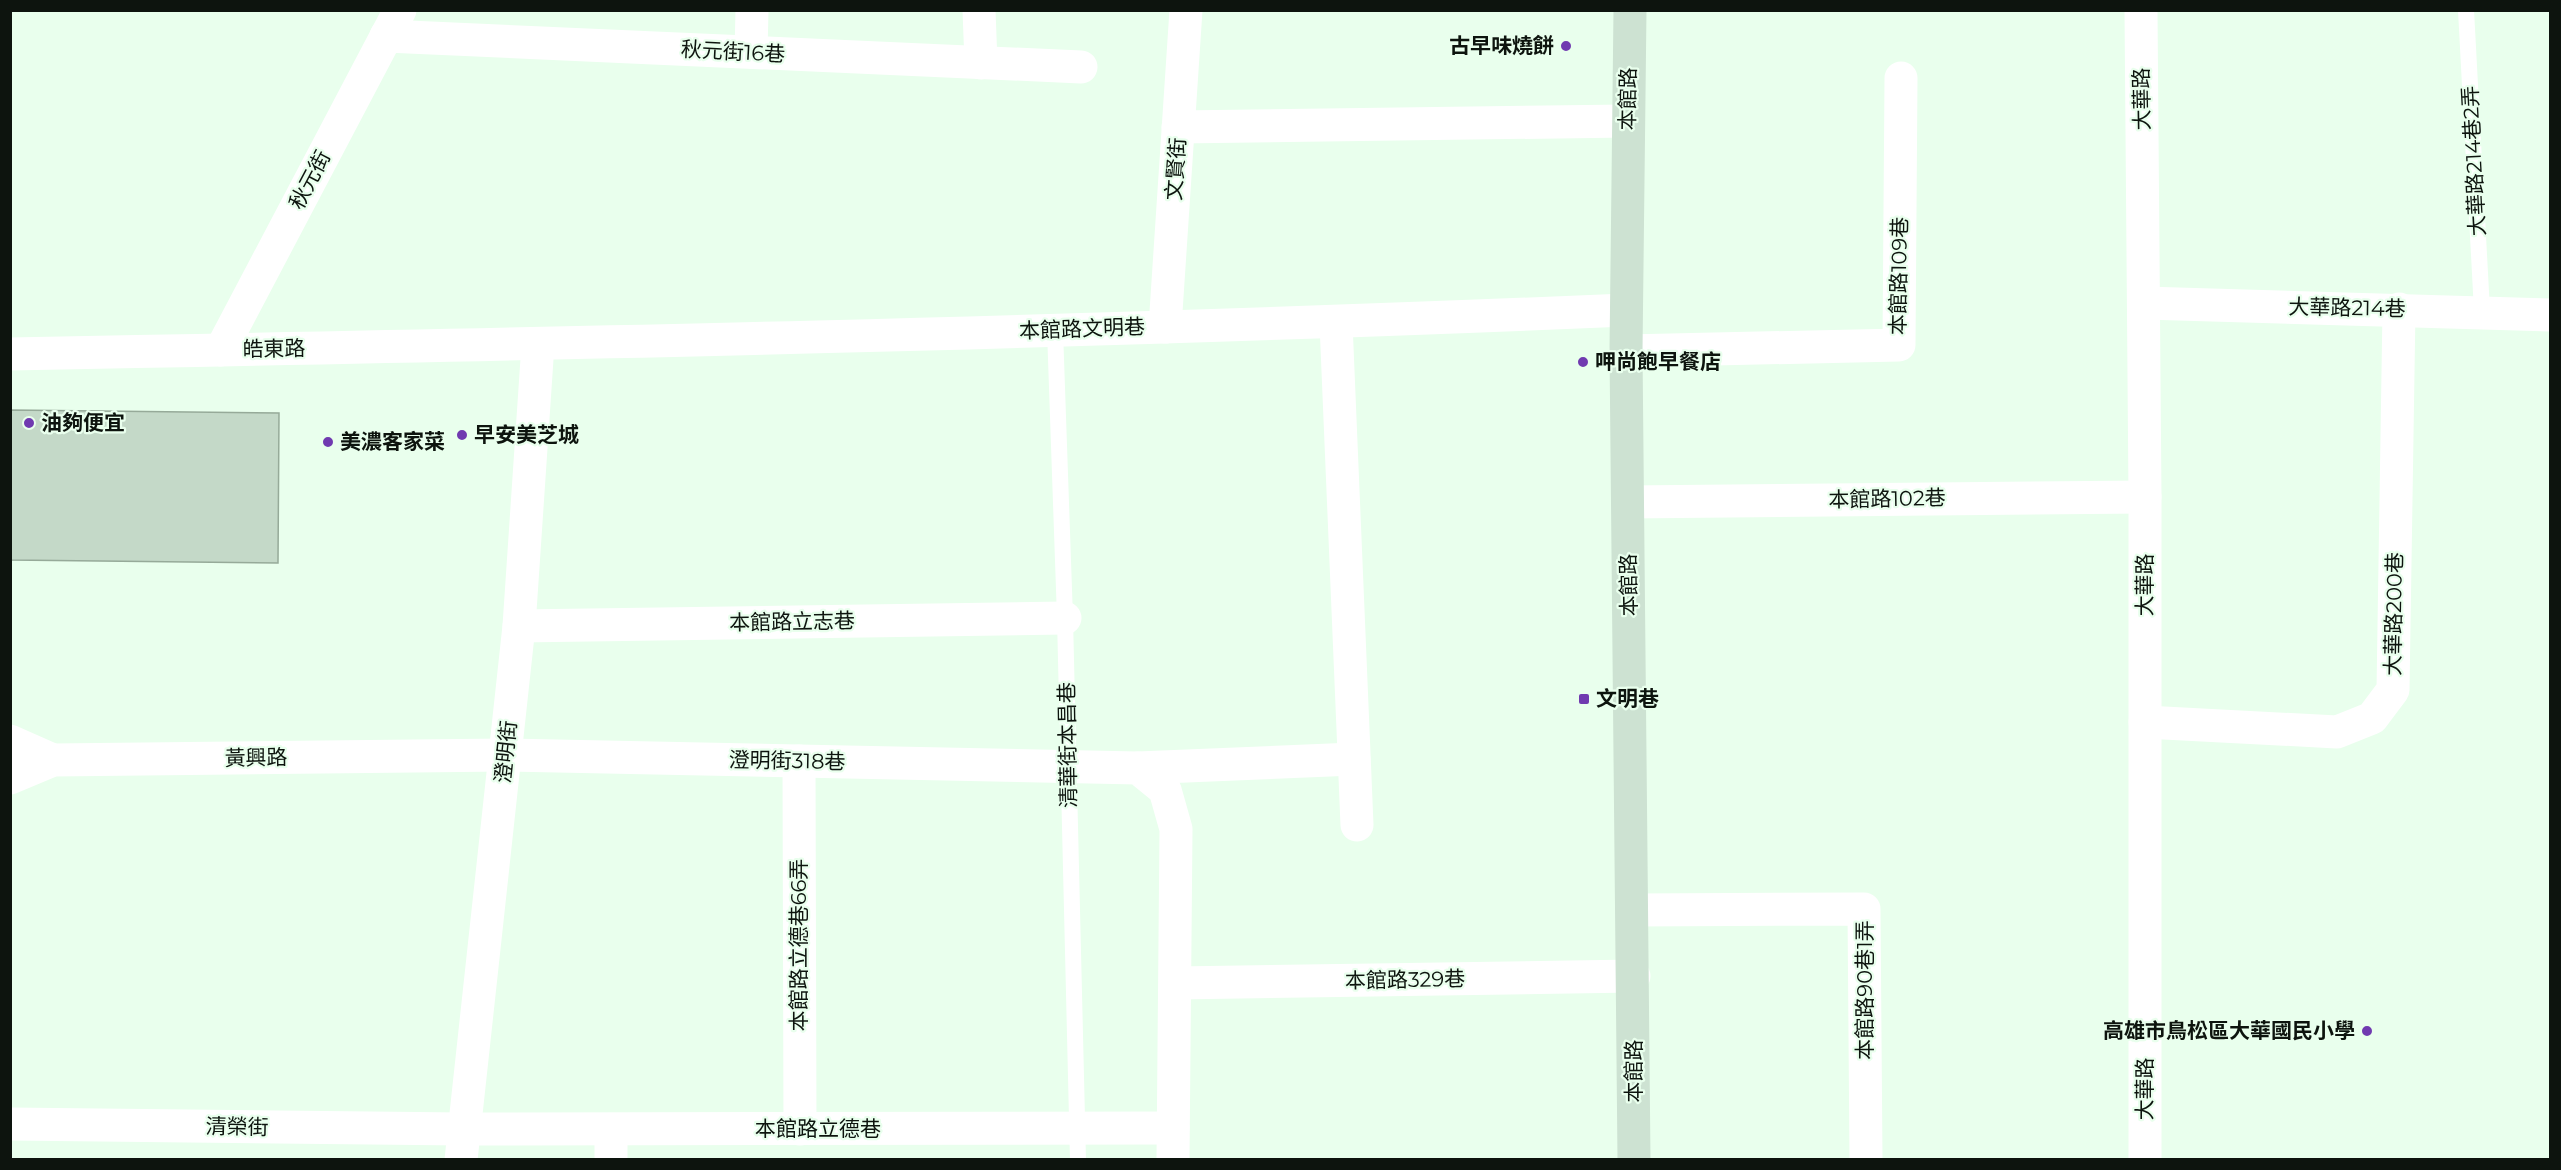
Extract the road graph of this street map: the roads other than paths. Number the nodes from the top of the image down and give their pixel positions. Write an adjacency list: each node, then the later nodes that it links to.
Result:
1 (752, 10): 8 (street)
2 (980, 10): 9 (street)
3 (1186, 10): 13 (street, 文賢街)
4 (1630, 10): 12 (street, 本館路)
5 (2141, 10): 14 (street, 大華路)
6 (2466, 10): 17 (lane, 大華路214巷2弄)
7 (393, 23): 8 (street, 秋元街16巷); 23 (street, 秋元街)
8 (751, 52): 9 (street, 秋元街16巷)
9 (981, 63): 10 (street, 秋元街16巷)
10 (1081, 67)
11 (1901, 78): 24 (street, 本館路109巷)
12 (1627, 121): 13 (street); 16 (street, 本館路)
13 (1179, 127): 20 (street, 文賢街)
14 (2144, 303): 15 (street, 大華路214巷); 26 (street, 大華路)
15 (2399, 309): 17 (street, 大華路214巷); 30 (street, 大華路200巷)
16 (1626, 310): 19 (street, 本館路文明巷); 24 (street, 本館路)
17 (2482, 311): 18 (street, 大華路214巷)
18 (2550, 318)
19 (1336, 323): 20 (street, 本館路文明巷); 33 (street)
20 (1165, 327): 21 (street, 本館路文明巷)
21 (1055, 330): 22 (street, 本館路文明巷); 28 (lane, 清華街本昌巷)
22 (538, 344): 23 (street, 皓東路); 29 (street, 澄明街)
23 (221, 350): 25 (street, 皓東路)
24 (1626, 351): 27 (street, 本館路)
25 (10, 354)
26 (2145, 497): 27 (street, 本館路102巷); 30 (street, 大華路)
27 (1628, 502): 40 (street, 本館路)
28 (1065, 618): 29 (street, 本館路立志巷); 36 (lane, 清華街本昌巷)
29 (519, 626): 32 (street, 澄明街)
30 (2145, 722): 51 (street, 大華路)
31 (10, 741): 34 (street)
32 (506, 755): 34 (street, 黃興路); 35 (street, 澄明街318巷); 45 (street, 澄明街)
33 (1354, 759): 37 (street); 39 (street)
34 (53, 760): 38 (street, 黃興路)
35 (799, 761): 36 (street, 澄明街318巷); 44 (street, 本館路立德巷66弄)
36 (1069, 767): 37 (street); 46 (lane, 清華街本昌巷)
37 (1138, 768): 42 (street, 本館路立德巷)
38 (10, 778)
39 (1357, 825)
40 (1633, 910): 41 (street, 本館路); 50 (street, 本館路90巷1弄)
41 (1634, 976): 42 (street, 本館路329巷); 49 (street, 本館路)
42 (1176, 983): 47 (street, 本館路立德巷)
43 (10, 1124): 45 (street, 清榮街)
44 (800, 1130): 46 (street, 本館路立德巷); 48 (street, 本館路立德巷)
45 (462, 1144): 48 (street, 本館路立德巷)
46 (1078, 1144): 47 (street, 本館路立德巷)
47 (1173, 1144)
48 (611, 1145)
49 (1634, 1160)
50 (1866, 1160)
51 (2145, 1160)

